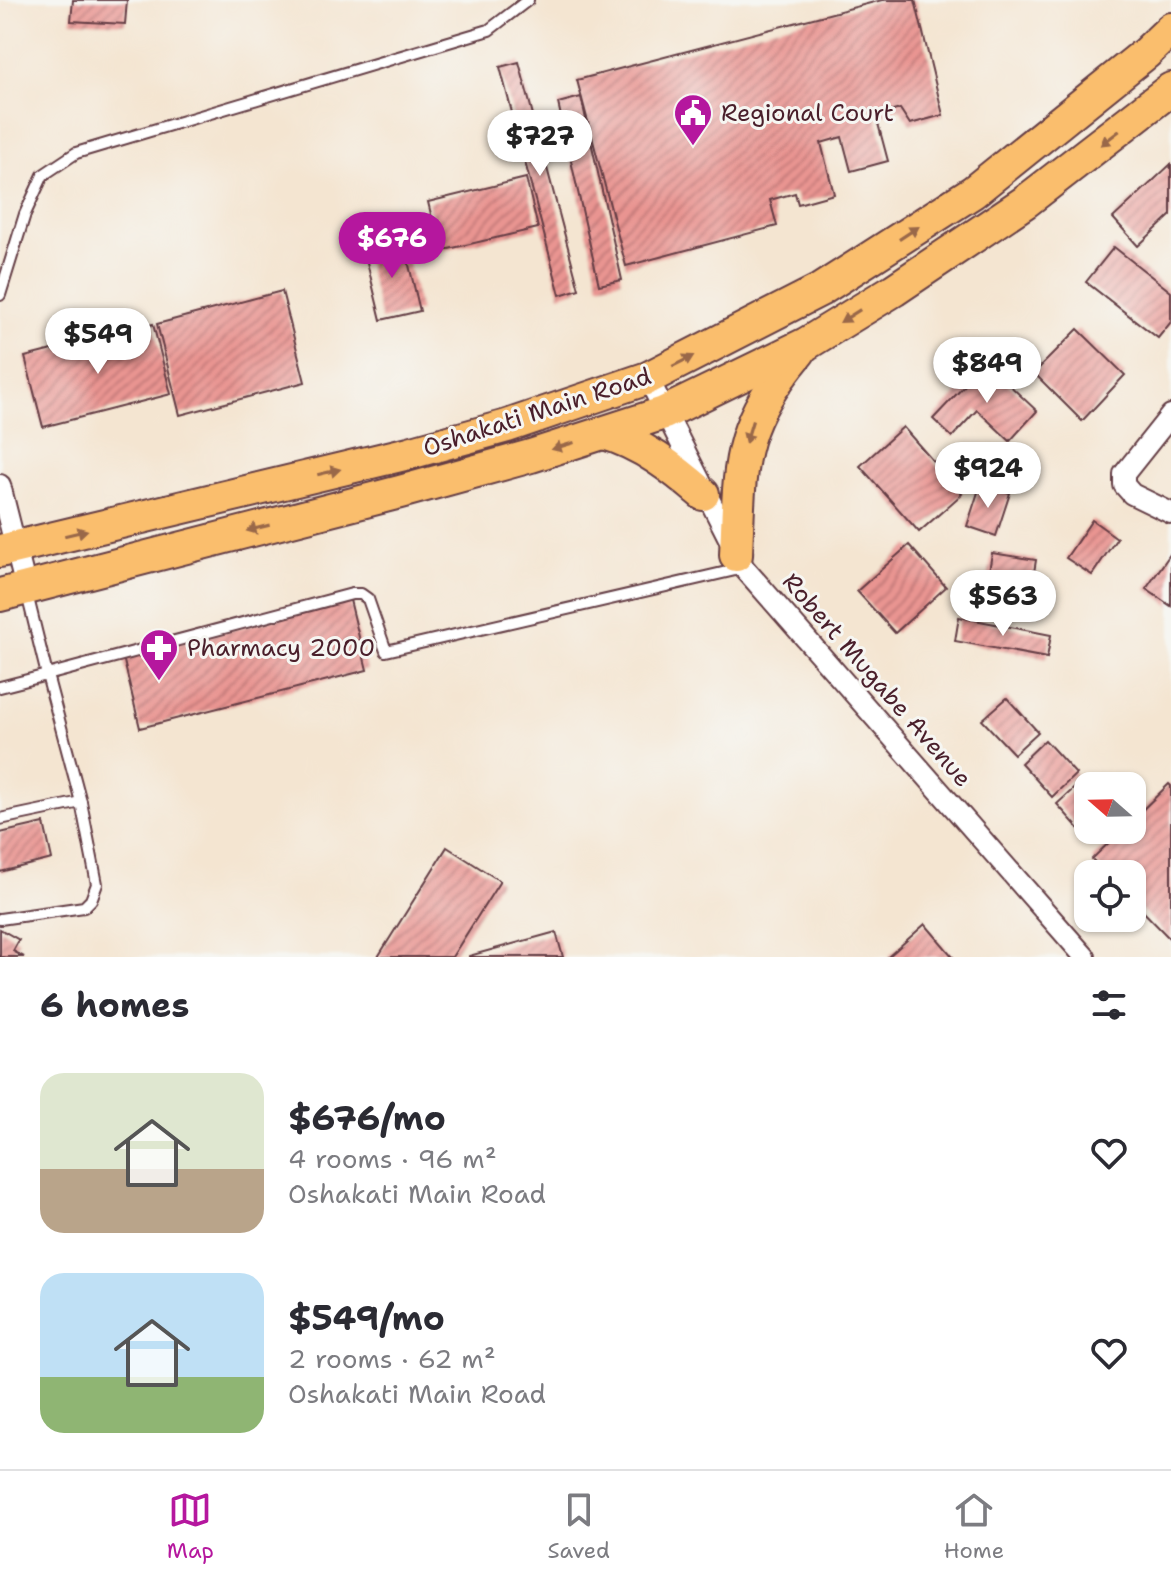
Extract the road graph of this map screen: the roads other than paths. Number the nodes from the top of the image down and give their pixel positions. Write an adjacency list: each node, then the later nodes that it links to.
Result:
1 (528, 0): 5 (lane)
2 (1171, 29): 3 (main road, Oshakati Main Road)
3 (1146, 53): 4 (main road); 7 (main road, Oshakati Main Road, one-way to 3)
4 (1171, 87): 6 (main road, Oshakati Main Road, one-way to 6)
5 (0, 295)
6 (806, 344): 8 (main road, Oshakati Main Road); 15 (main road, one-way to 15)
7 (648, 378): 8 (street, Robert Mugabe Avenue); 14 (main road, Oshakati Main Road, one-way to 7)
8 (664, 413): 10 (main road, Oshakati Main Road); 12 (street, Robert Mugabe Avenue)
9 (1171, 415): 13 (street)
10 (604, 433): 12 (main road); 16 (main road, Oshakati Main Road, one-way to 16)
11 (0, 485): 14 (street)
12 (703, 494): 15 (street, Robert Mugabe Avenue)
13 (1171, 513)
14 (7, 549): 16 (street)
15 (740, 562): 17 (lane); 22 (street, Robert Mugabe Avenue)
16 (13, 591): 17 (lane)
17 (47, 675): 18 (lane); 19 (lane)
18 (0, 687)
19 (81, 802): 20 (lane); 21 (lane)
20 (0, 819)
21 (0, 919)
22 (1085, 957)

